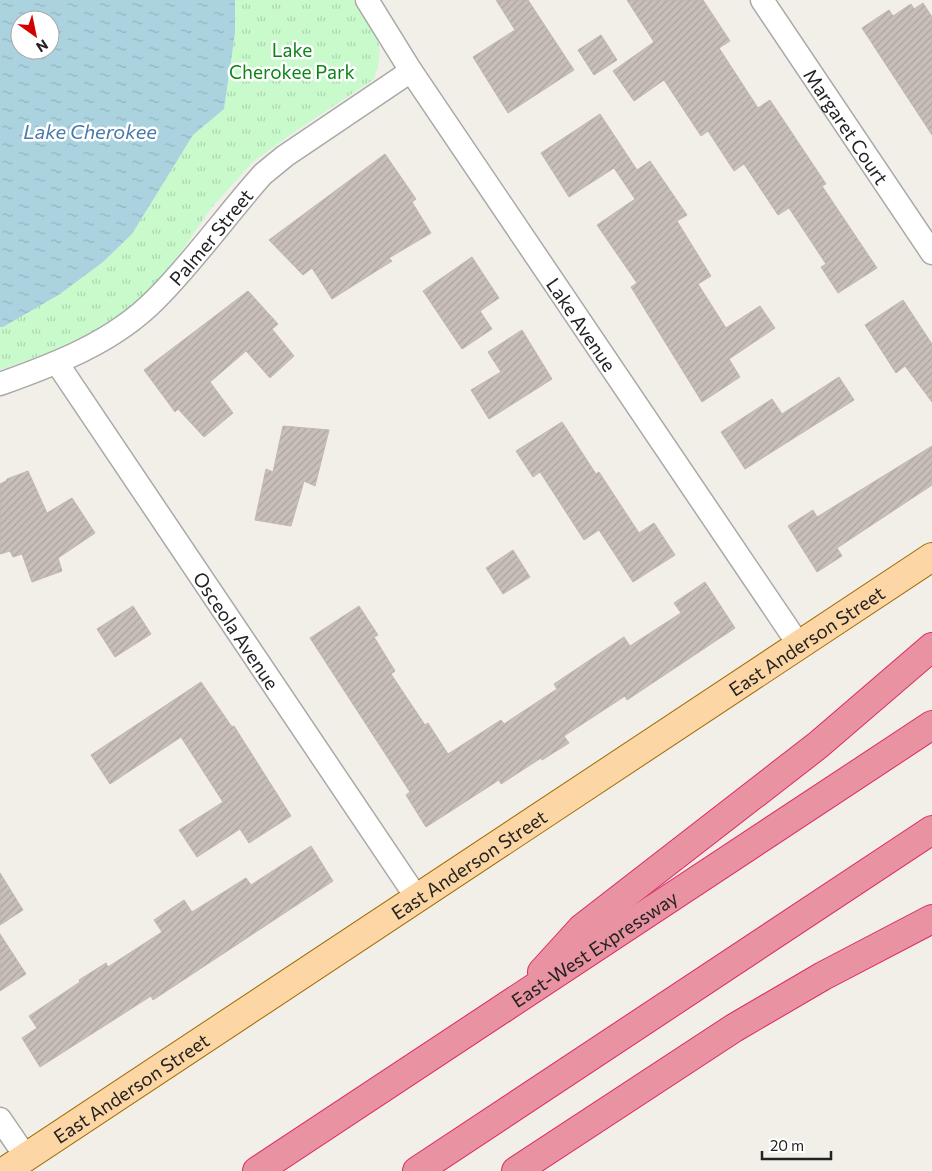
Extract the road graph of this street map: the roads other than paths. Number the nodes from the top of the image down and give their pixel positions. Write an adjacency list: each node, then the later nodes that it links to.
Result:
1 (367, 0): 3 (street, Lake Avenue)
2 (762, 0): 4 (street, Margaret Court)
3 (411, 71): 5 (street, Palmer Street); 8 (street, Lake Avenue)
4 (932, 253)
5 (58, 363): 6 (street, Palmer Street); 12 (street, Osceola Avenue)
6 (0, 384)
7 (932, 557): 8 (main road, East Anderson Street)
8 (799, 645): 12 (main road, East Anderson Street)
9 (932, 647): 14 (highway)
10 (932, 726): 14 (highway, East-West Expressway)
11 (932, 830): 18 (highway)
12 (417, 898): 16 (main road, East Anderson Street)
13 (932, 919): 19 (highway)
14 (516, 1001): 17 (highway, East-West Expressway)
15 (0, 1119): 16 (street)
16 (16, 1164)
17 (256, 1171)
18 (417, 1171)
19 (516, 1171)

